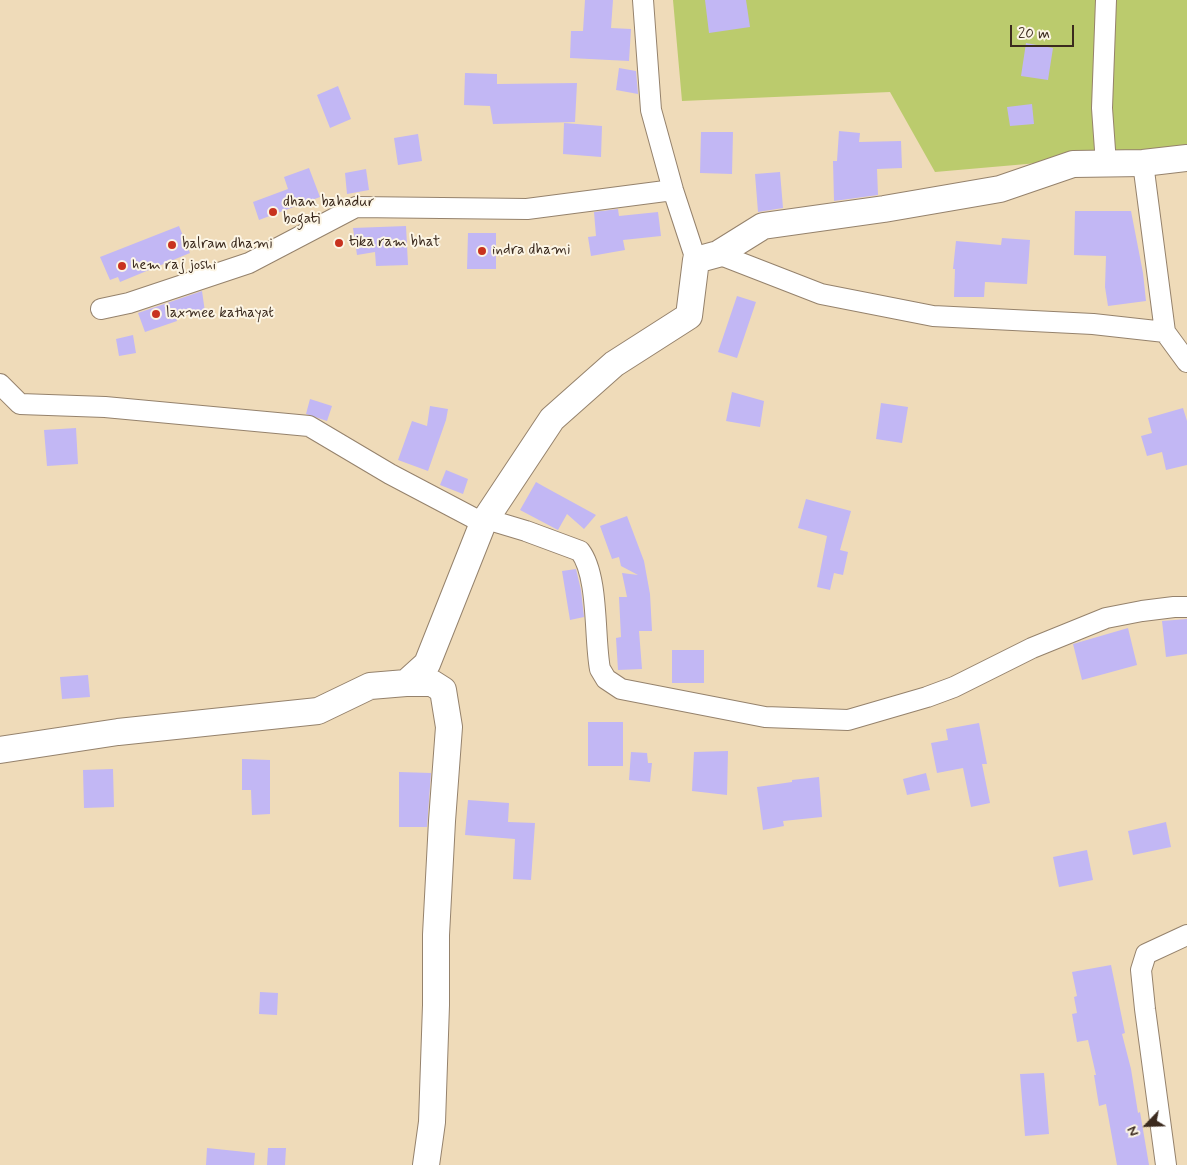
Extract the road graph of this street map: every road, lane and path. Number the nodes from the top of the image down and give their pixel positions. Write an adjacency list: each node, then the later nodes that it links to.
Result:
1 (643, 0): 6 (street)
2 (1106, 0): 5 (street)
3 (1187, 158): 4 (street)
4 (1143, 163): 5 (street); 9 (street)
5 (1106, 164): 7 (street)
6 (673, 190): 7 (street); 8 (street)
7 (707, 257): 9 (street); 12 (street)
8 (101, 309)
9 (1165, 332): 10 (street)
10 (1187, 362)
11 (0, 384): 12 (street)
12 (484, 521): 13 (street); 14 (street)
13 (1187, 607)
14 (406, 683): 15 (street); 17 (street)
15 (0, 750)
16 (1187, 935): 18 (street)
17 (426, 1165)
18 (1166, 1165)

